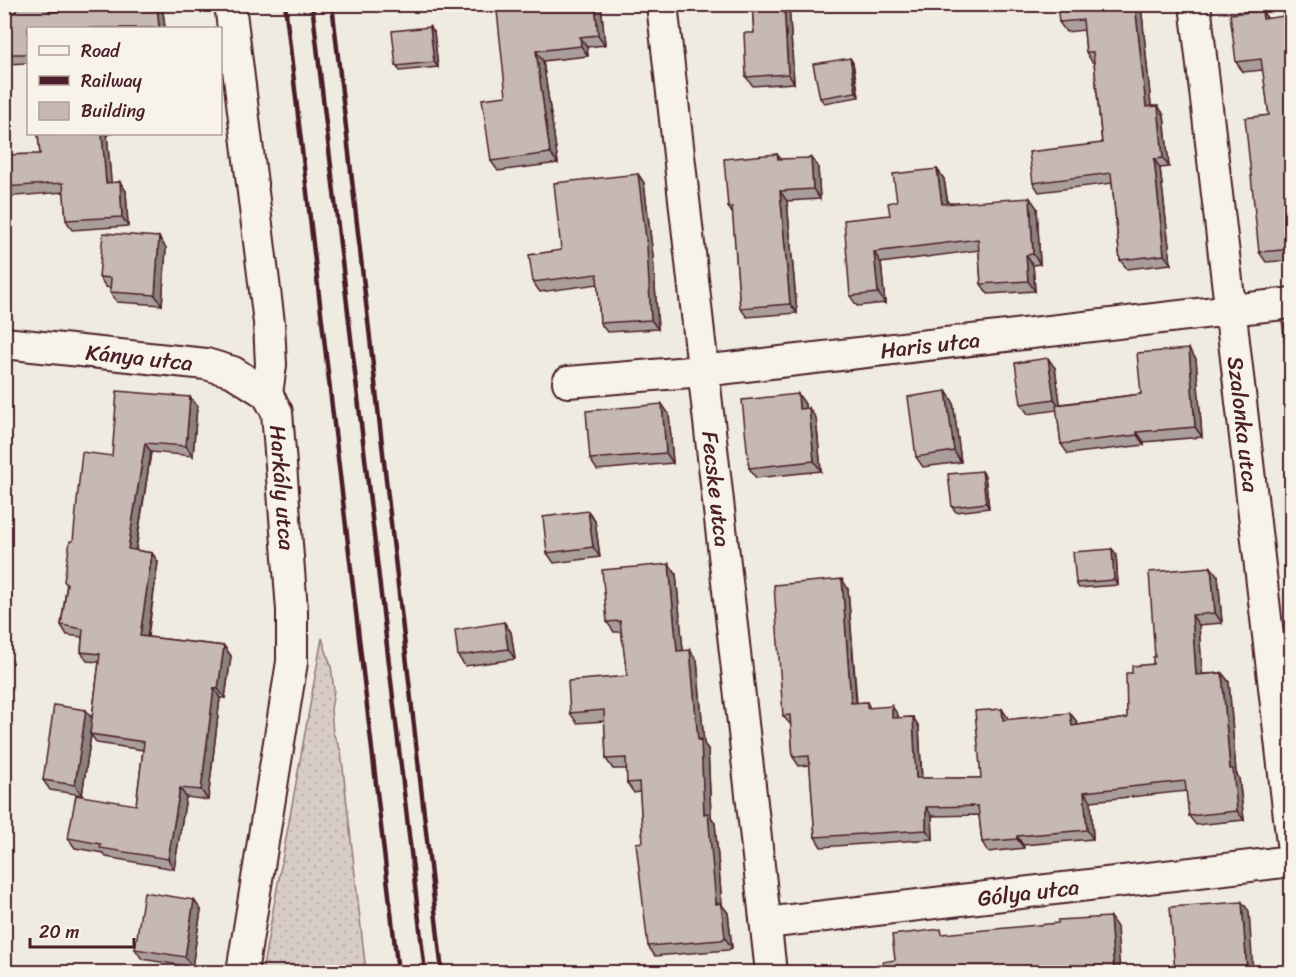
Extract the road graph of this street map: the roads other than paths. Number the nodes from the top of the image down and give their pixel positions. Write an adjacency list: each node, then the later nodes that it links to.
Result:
1 (230, 4): 9 (street, Harkály utca)
2 (662, 4): 7 (street, Fecske utca)
3 (1195, 4): 5 (street, Szalonka utca)
4 (1292, 303): 5 (street, Haris utca)
5 (1230, 310): 7 (street, Haris utca); 10 (street, Szalonka utca)
6 (4, 343): 9 (street, Kánya utca)
7 (702, 371): 8 (street, Haris utca); 12 (street, Fecske utca)
8 (568, 382)
9 (267, 394): 13 (street, Harkály utca)
10 (1292, 843)
11 (1292, 861): 12 (street, Gólya utca)
12 (766, 923): 14 (street, Fecske utca)
13 (242, 972)
14 (771, 972)

